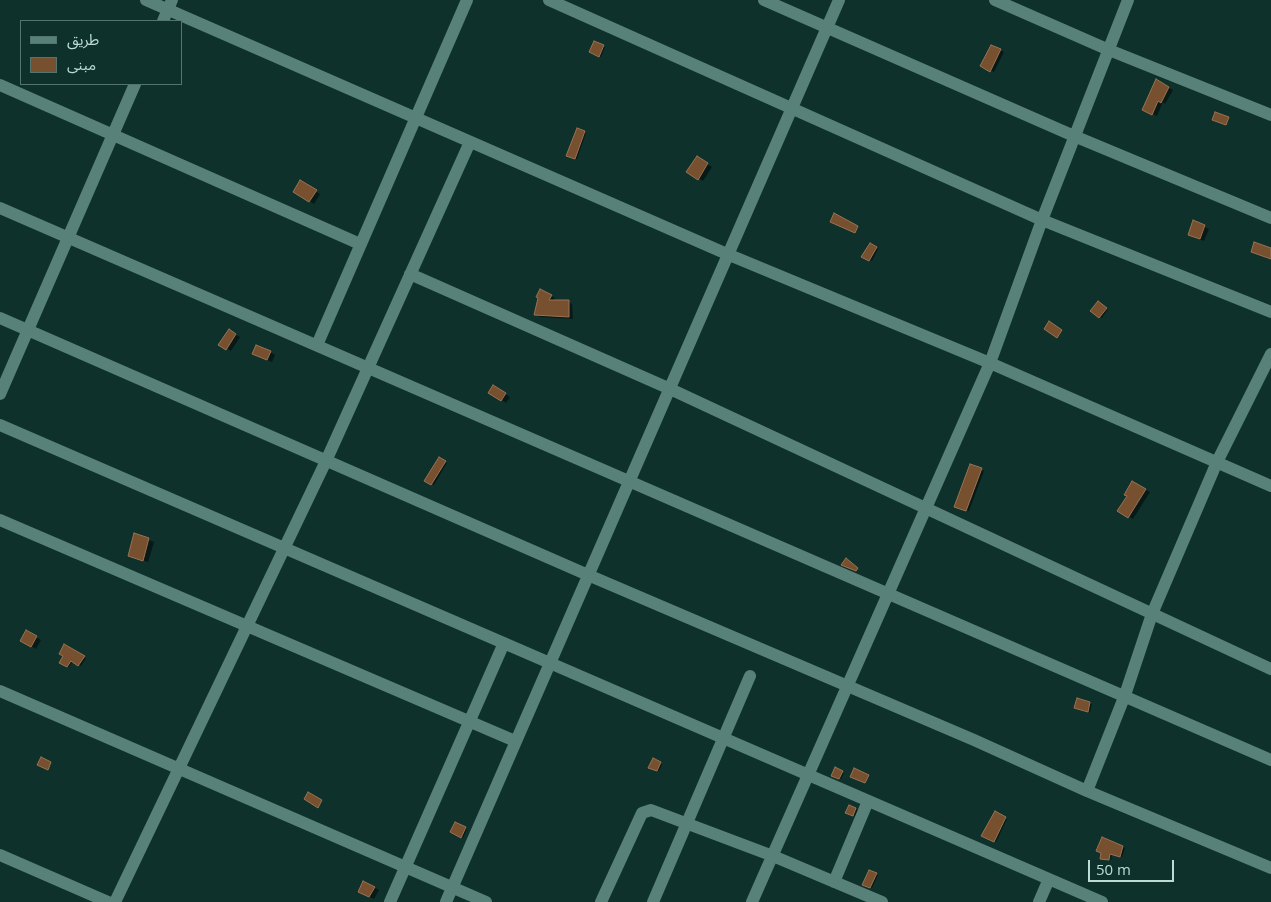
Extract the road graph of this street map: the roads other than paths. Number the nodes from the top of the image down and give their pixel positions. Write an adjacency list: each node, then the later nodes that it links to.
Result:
1 (146, 0): 8 (street)
2 (467, 0): 15 (street)
3 (549, 0): 13 (street)
4 (764, 0): 9 (street)
5 (838, 0): 9 (street)
6 (995, 0): 10 (street)
7 (1128, 0): 10 (street)
8 (168, 10): 15 (street)
9 (826, 27): 13 (street); 17 (street)
10 (1109, 50): 14 (street); 17 (street)
11 (0, 85): 16 (street)
12 (135, 85): 16 (street)
13 (791, 108): 21 (street); 24 (street)
14 (1271, 115)
15 (416, 118): 18 (street); 23 (street)
16 (112, 135): 22 (street); 23 (street)
17 (1074, 136): 20 (street); 21 (street)
18 (470, 142): 24 (street); 25 (street)
19 (0, 208): 22 (street)
20 (1271, 218)
21 (1042, 220): 26 (street); 31 (street)
22 (68, 238): 28 (street); 29 (street)
23 (360, 244): 29 (street)
24 (727, 254): 31 (street); 33 (street)
25 (410, 274): 32 (street); 33 (street)
26 (1271, 312)
27 (0, 318): 28 (street)
28 (28, 330): 34 (street); 36 (street)
29 (317, 345): 32 (street)
30 (1271, 354): 37 (street)
31 (990, 363): 37 (street); 40 (street)
32 (368, 368): 36 (street); 38 (street)
33 (668, 388): 38 (street); 40 (street)
34 (0, 394)
35 (0, 425): 42 (street)
36 (326, 461): 42 (street); 43 (street)
37 (1217, 462): 39 (street); 45 (street)
38 (629, 482): 43 (street); 44 (street)
39 (1271, 486)
40 (926, 509): 44 (street); 45 (street)
41 (0, 520): 46 (street)
42 (284, 548): 46 (street); 47 (street)
43 (588, 575): 48 (street); 51 (street)
44 (889, 592): 51 (street); 53 (street)
45 (1152, 614): 49 (street); 53 (street)
46 (248, 626): 54 (street); 58 (street)
47 (504, 643): 48 (street); 54 (street)
48 (550, 663): 55 (street); 56 (street)
49 (1271, 668)
50 (750, 676): 55 (street)
51 (848, 687): 59 (street); 60 (street)
52 (0, 691): 58 (street)
53 (1124, 695): 57 (street); 60 (street)
54 (470, 721): 56 (street); 65 (street)
55 (724, 739): 59 (street); 62 (street)
56 (515, 741): 69 (street)
57 (1271, 760)
58 (179, 767): 65 (street); 72 (street)
59 (808, 775): 61 (street); 64 (street)
60 (1086, 791): 66 (street)
61 (868, 801): 67 (street); 68 (street)
62 (688, 823): 64 (street); 76 (street); 77 (street)
63 (0, 854): 71 (street)
64 (773, 856): 68 (street); 78 (street)
65 (406, 867): 69 (street); 73 (street)
66 (1271, 868)
67 (1049, 879): 79 (street); 80 (street)
68 (834, 882): 70 (street)
69 (452, 887): 74 (street); 75 (street)
70 (874, 900)
71 (108, 902)
72 (116, 902)
73 (390, 902)
74 (446, 902)
75 (486, 902)
76 (601, 902)
77 (653, 902)
78 (752, 902)
79 (1038, 902)
80 (1102, 902)

